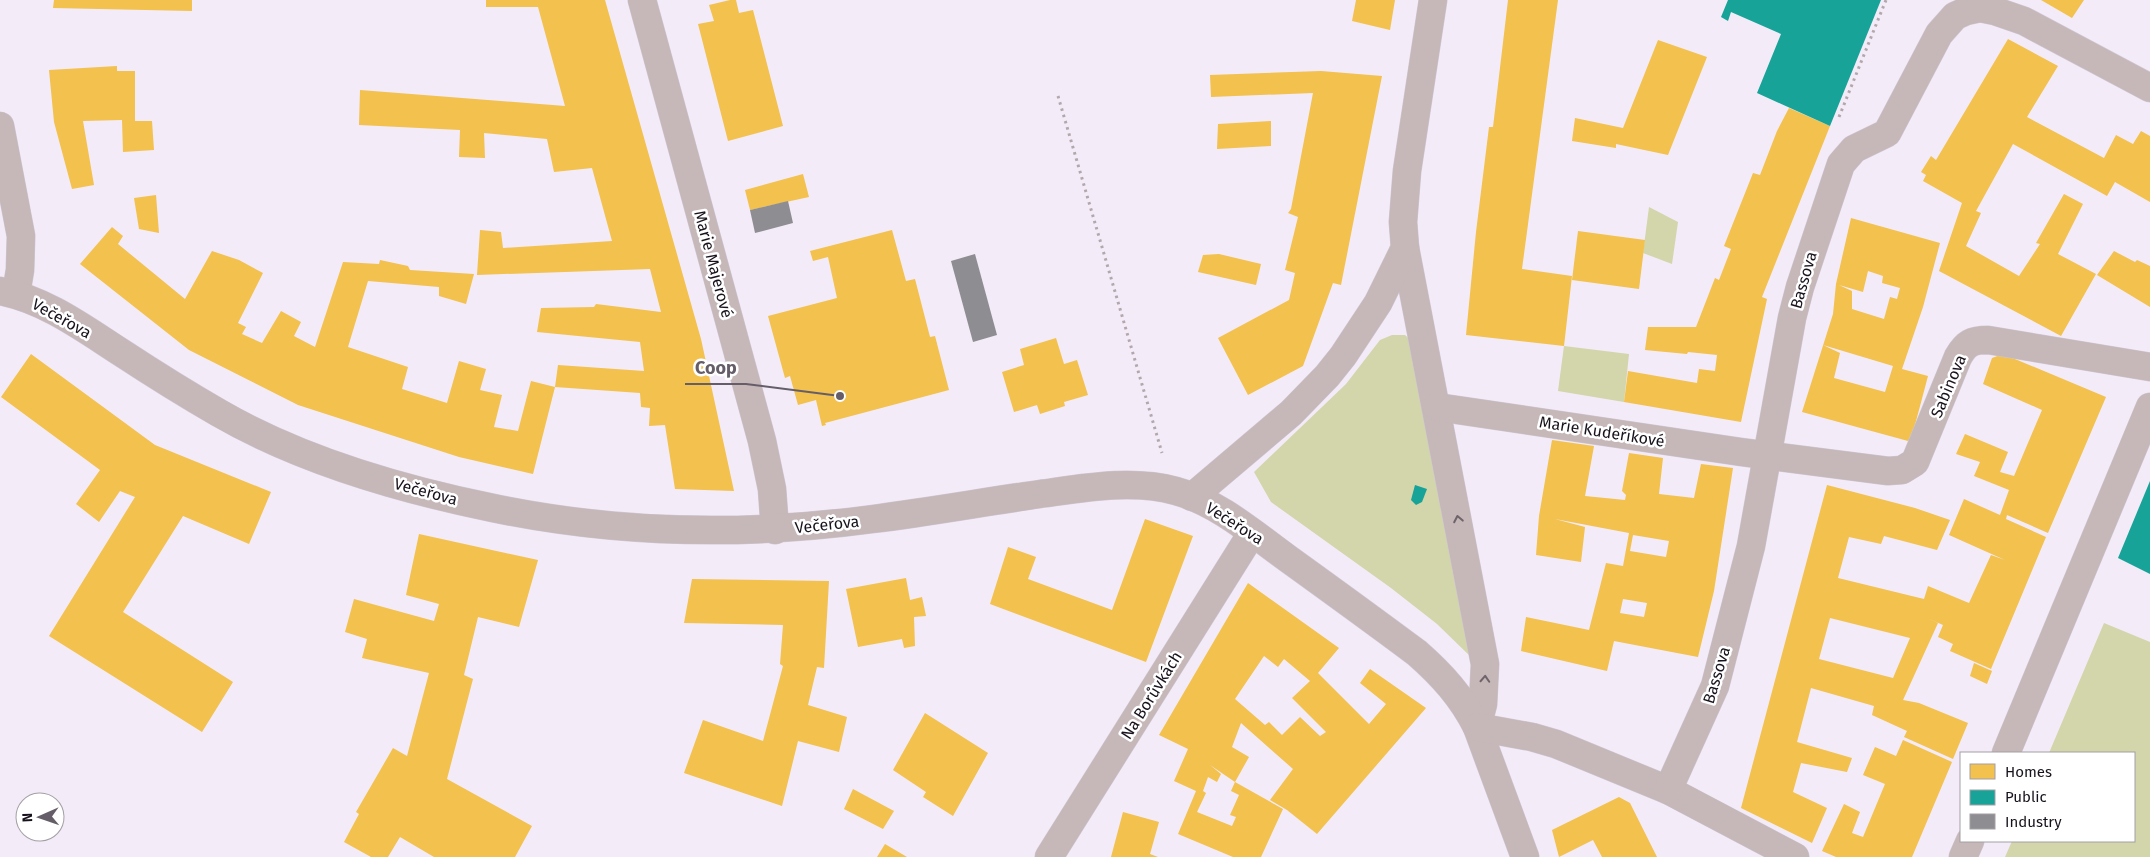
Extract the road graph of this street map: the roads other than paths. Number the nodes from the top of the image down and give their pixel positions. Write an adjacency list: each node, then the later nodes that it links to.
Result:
1 (642, 0): 12 (street, Marie Majerové)
2 (1434, 0): 5 (street)
3 (2150, 88): 10 (street, Bassova)
4 (0, 126): 6 (street)
5 (1405, 248): 8 (street); 11 (street)
6 (8, 293): 12 (street, Večeřova)
7 (2150, 367): 10 (street, Sabinova)
8 (1437, 407): 10 (street, Marie Kudeříkové); 14 (street, one-way to 8)
9 (2150, 408): 15 (street)
10 (1768, 455): 16 (street, Bassova)
11 (1192, 497): 12 (street, Večeřova); 13 (street, Večeřova)
12 (775, 530)
13 (1252, 533): 14 (street, Večeřova); 18 (street, Na Borůvkách)
14 (1477, 727): 16 (street); 19 (street, Večeřova)
15 (2006, 752)
16 (1668, 790): 20 (street)
17 (1970, 842): 21 (street)
18 (1049, 857)
19 (1525, 857)
20 (1795, 857)
21 (1963, 857)

